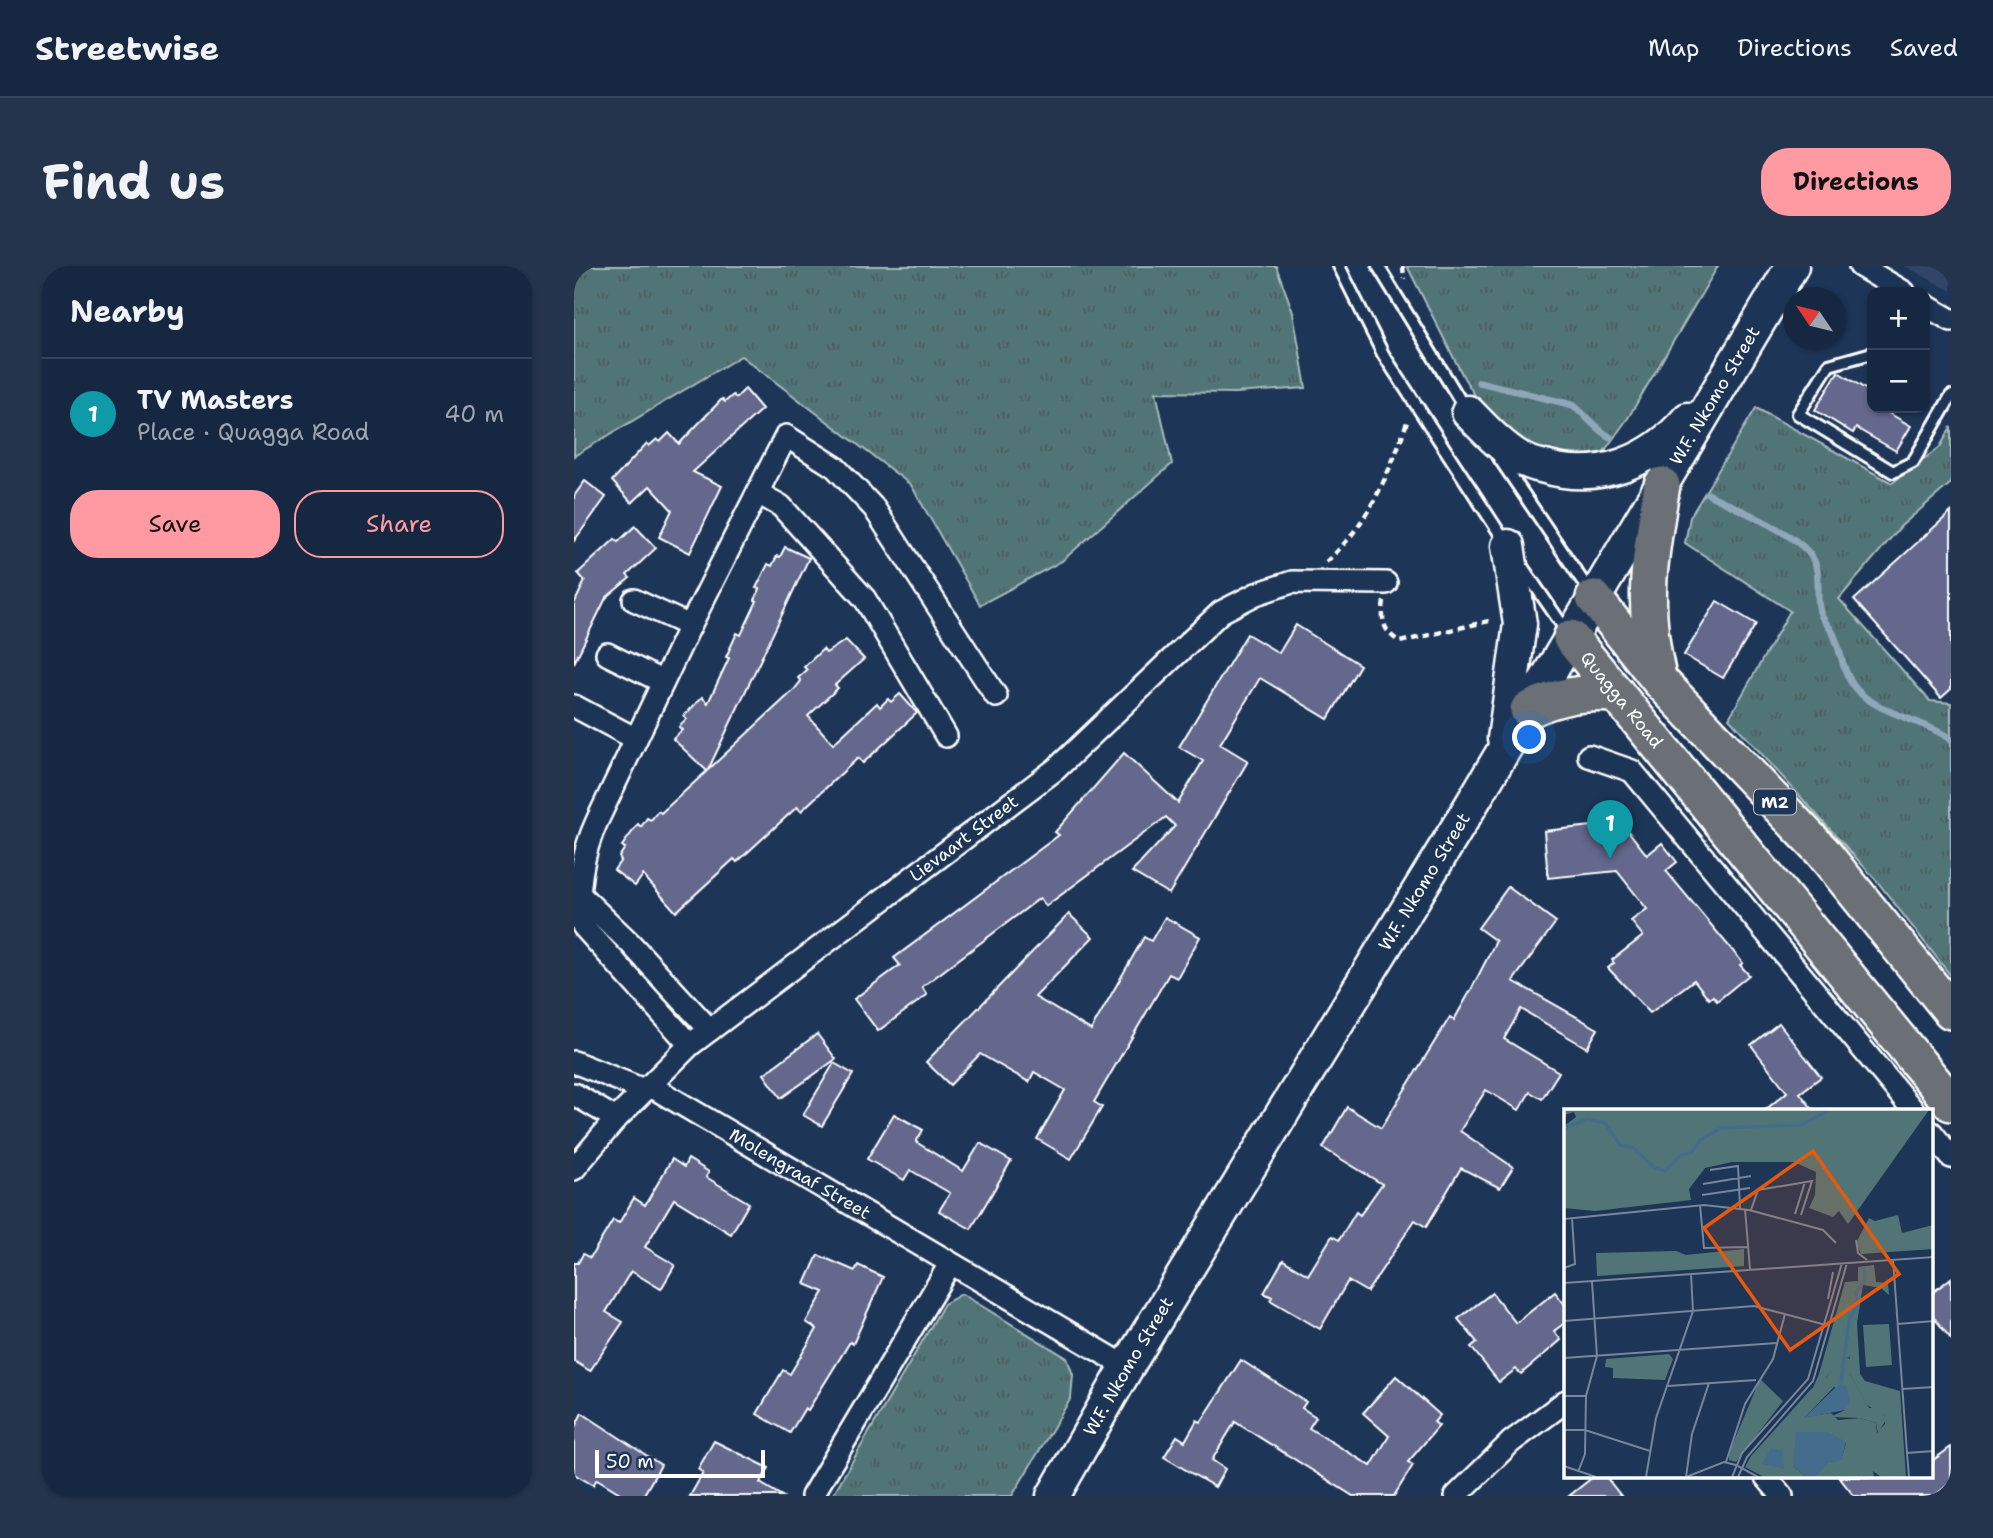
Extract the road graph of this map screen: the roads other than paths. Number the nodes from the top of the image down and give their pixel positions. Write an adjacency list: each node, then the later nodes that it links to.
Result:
1 (1339, 266): 14 (lane, Quagga Road)
2 (1378, 266): 11 (lane, M2)
3 (1792, 266): 9 (main road, W.F. Nkomo Street)
4 (1860, 266): 5 (street)
5 (1896, 287)
6 (1930, 308): 7 (street)
7 (1951, 320)
8 (1867, 354): 10 (lane)
9 (1740, 356): 11 (main road); 12 (main road, W.F. Nkomo Street)
10 (1951, 396)
11 (1468, 412): 16 (lane, M2)
12 (1661, 485): 16 (main road, W.F. Nkomo Street); 21 (main road)
13 (758, 493): 18 (street); 24 (street); 27 (street)
14 (1508, 545): 19 (lane, Quagga Road); 29 (main road)
15 (1385, 583): 33 (street, Lievaart Street)
16 (1594, 598): 19 (main road, W.F. Nkomo Street); 21 (main road, M2)
17 (634, 600): 18 (street)
18 (690, 626): 22 (street)
19 (1571, 638): 23 (main road, Quagga Road); 26 (main road, W.F. Nkomo Street)
20 (607, 654): 22 (street)
21 (1659, 680): 32 (main road, M2)
22 (663, 682): 28 (street)
23 (1617, 694): 26 (main road); 38 (main road, Quagga Road)
24 (996, 696)
25 (574, 706): 28 (street)
26 (1528, 710): 29 (main road, W.F. Nkomo Street)
27 (946, 736)
28 (636, 739): 31 (street)
29 (1502, 754): 45 (main road, W.F. Nkomo Street)
30 (1589, 755): 39 (street, Quagga Road)
31 (576, 891): 33 (street); 34 (street)
32 (1951, 1012)
33 (710, 1030): 34 (street, Lievaart Street)
34 (690, 1045): 36 (street, Lievaart Street)
35 (574, 1062): 36 (street, Molengraaf Street)
36 (647, 1087): 40 (street, Lievaart Street); 44 (street, Molengraaf Street)
37 (574, 1094): 40 (street)
38 (1944, 1101)
39 (1912, 1109)
40 (617, 1119): 43 (street, Lievaart Street)
41 (1934, 1136): 42 (street)
42 (1951, 1157)
43 (574, 1169)
44 (950, 1264): 45 (street, Molengraaf Street); 48 (street)
45 (1127, 1367): 49 (main road, W.F. Nkomo Street)
46 (1564, 1402): 50 (street)
47 (1767, 1478): 51 (street)
48 (812, 1496)
49 (1053, 1496)
50 (1456, 1496)
51 (1782, 1496)

